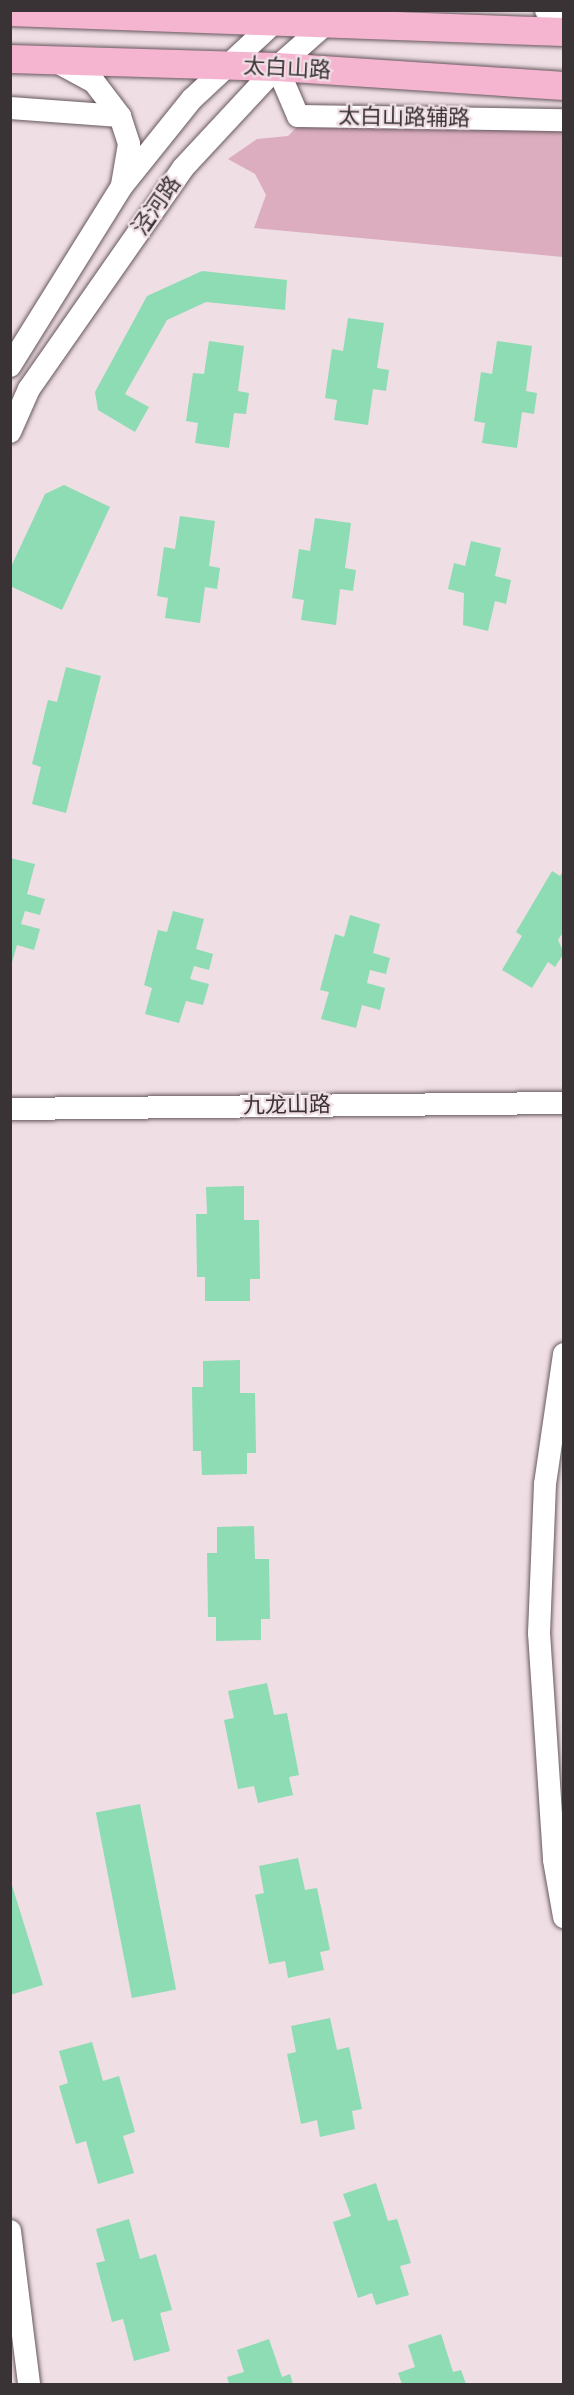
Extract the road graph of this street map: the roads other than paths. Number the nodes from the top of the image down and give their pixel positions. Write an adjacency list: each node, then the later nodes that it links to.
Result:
1 (546, 10): 5 (street)
2 (12, 11): 3 (main road, 太白山路)
3 (281, 16): 4 (main road, 太白山路); 9 (street, 泾河路)
4 (335, 17): 6 (main road, 太白山路); 10 (street, 泾河路)
5 (564, 19)
6 (564, 32)
7 (10, 59): 8 (main road, 太白山路)
8 (52, 60): 9 (main road, 太白山路); 13 (street)
9 (227, 66): 10 (main road, 太白山路); 15 (street, 泾河路)
10 (277, 67): 11 (main road, 太白山路); 14 (street, 太白山路辅路); 17 (street, 泾河路)
11 (564, 86)
12 (10, 108): 13 (street)
13 (120, 116): 15 (street)
14 (564, 120)
15 (122, 186): 16 (street, 泾河路)
16 (10, 366)
17 (10, 432)
18 (564, 1103): 19 (street, 九龙山路)
19 (10, 1109)
20 (564, 1354): 21 (street)
21 (554, 1701): 22 (street)
22 (564, 1917)
23 (10, 2231): 24 (street)
24 (29, 2385)

